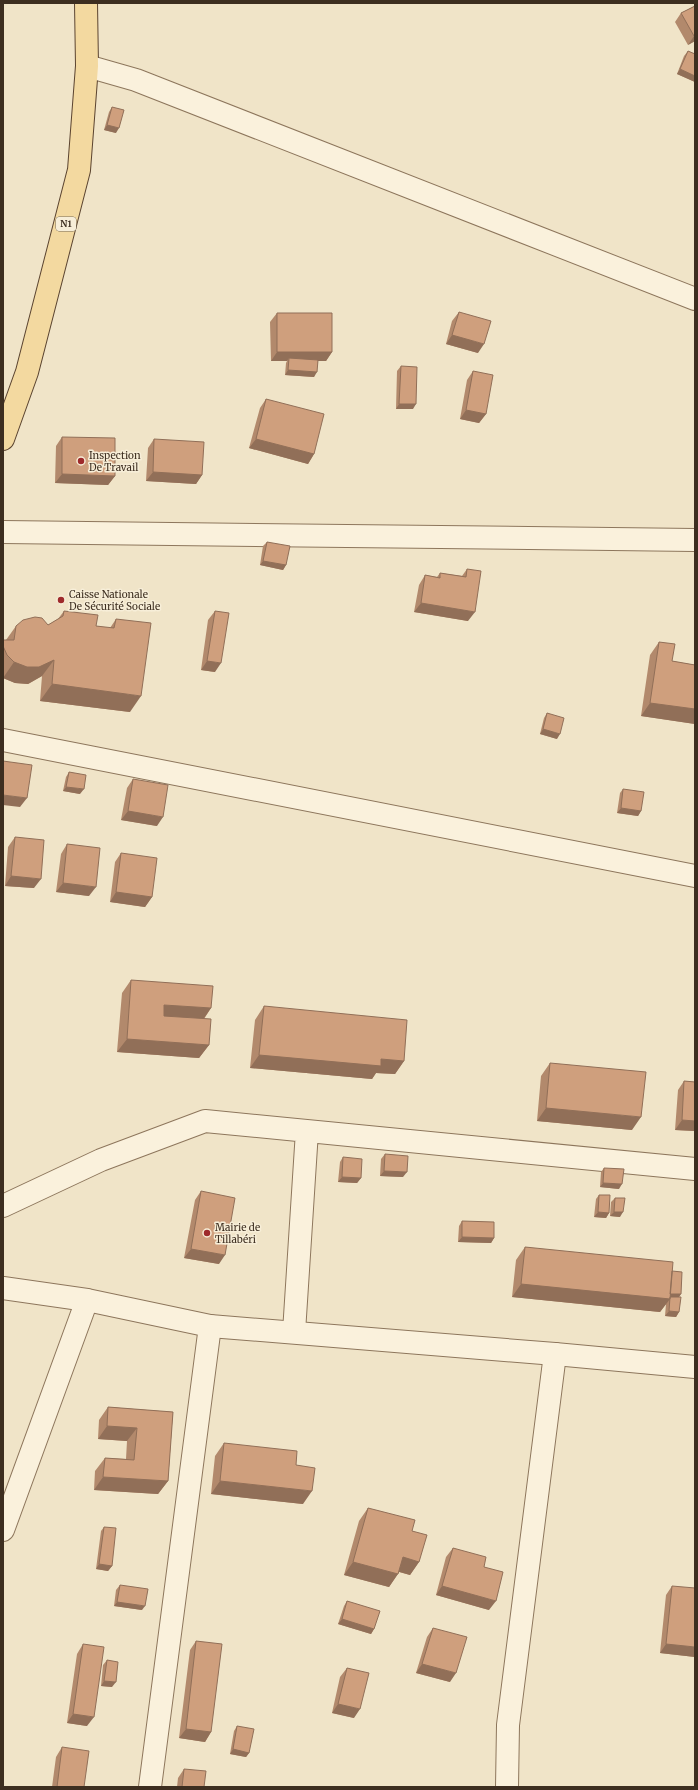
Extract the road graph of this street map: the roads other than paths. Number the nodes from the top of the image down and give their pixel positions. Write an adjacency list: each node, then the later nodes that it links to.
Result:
1 (86, 3): 2 (main road, N1)
2 (87, 66): 3 (street); 4 (main road, N1)
3 (695, 299)
4 (3, 438)
5 (3, 532): 6 (street)
6 (695, 540)
7 (3, 740): 8 (street)
8 (695, 876)
9 (307, 1131): 10 (street); 11 (street); 15 (street)
10 (695, 1169)
11 (3, 1206)
12 (3, 1288): 13 (street)
13 (87, 1300): 14 (street); 18 (street)
14 (210, 1326): 15 (street); 19 (street)
15 (294, 1332): 16 (street)
16 (555, 1354): 17 (street); 20 (street)
17 (695, 1367)
18 (3, 1530)
19 (150, 1787)
20 (507, 1787)

